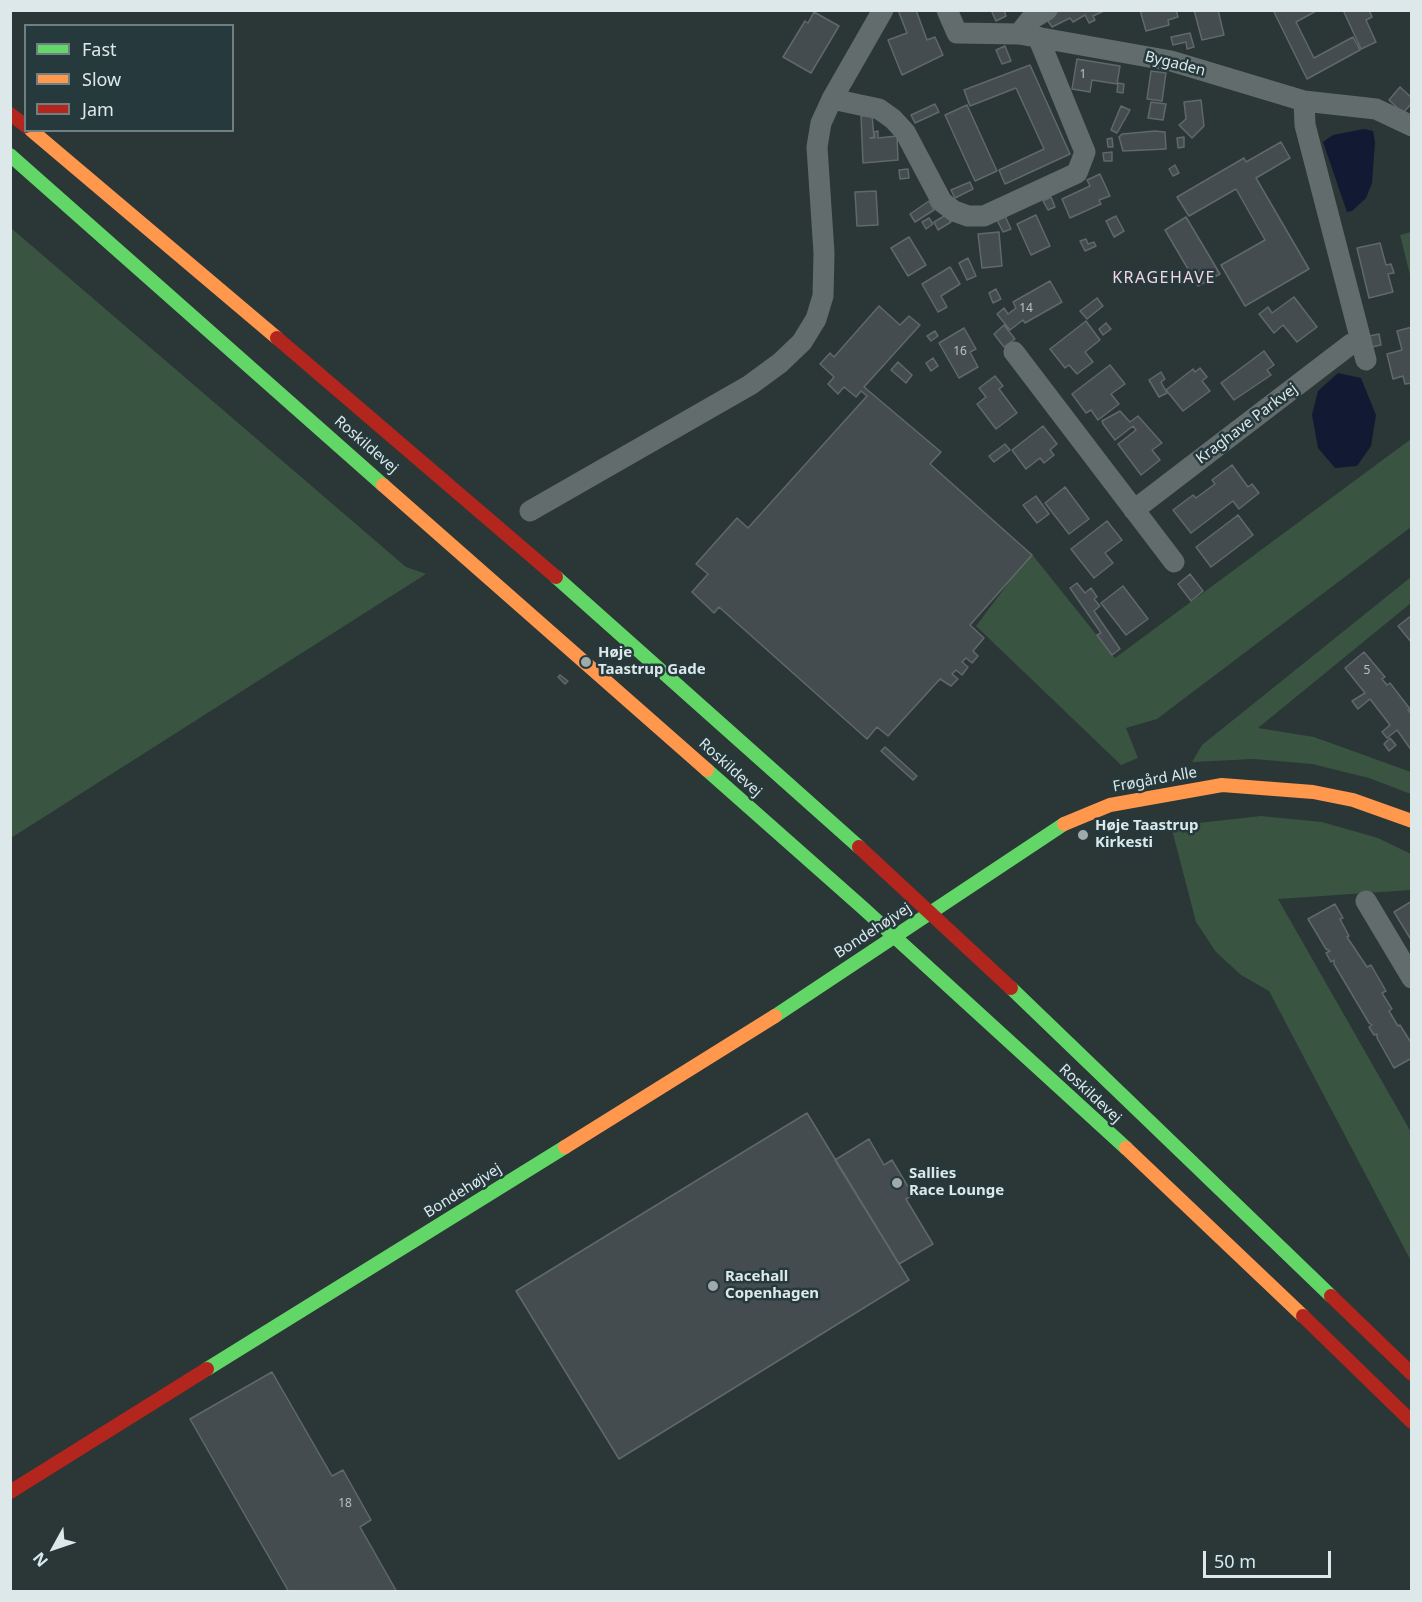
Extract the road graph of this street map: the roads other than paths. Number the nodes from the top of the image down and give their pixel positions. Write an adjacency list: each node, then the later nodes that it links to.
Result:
1 (882, 10): 5 (street)
2 (947, 10): 4 (street, Bygaden)
3 (1047, 10): 4 (street)
4 (1029, 36): 5 (street); 6 (street, Bygaden)
5 (832, 99): 14 (street)
6 (1304, 101): 9 (street, Bygaden); 13 (street, Kraghave Parkvej)
7 (10, 114): 8 (main road)
8 (24, 124)
9 (1412, 126)
10 (33, 132): 18 (main road, Roskildevej)
11 (10, 155): 19 (main road, Roskildevej)
12 (1014, 351): 13 (street)
13 (1134, 510): 15 (street)
14 (531, 511)
15 (1174, 562)
16 (1412, 822): 18 (main road, Frøgård Alle)
17 (1366, 901): 20 (street)
18 (931, 913): 19 (main road, Bondehøjvej); 21 (main road, Roskildevej)
19 (894, 937): 22 (main road, Roskildevej); 23 (main road, Bondehøjvej)
20 (1412, 978)
21 (1412, 1374)
22 (1412, 1422)
23 (10, 1492)

